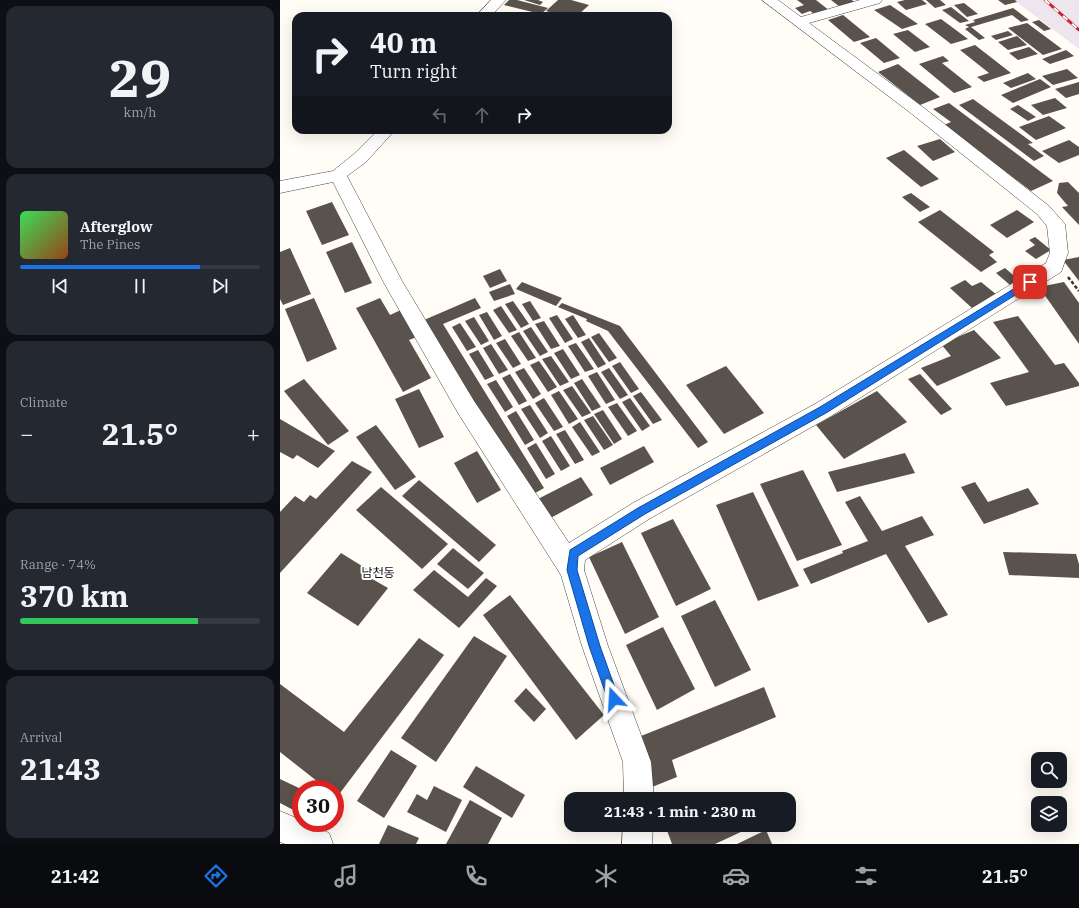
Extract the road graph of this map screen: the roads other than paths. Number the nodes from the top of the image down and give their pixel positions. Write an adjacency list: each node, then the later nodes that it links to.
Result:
1 (499, 0): 4 (street)
2 (769, 0): 5 (street)
3 (875, 0): 5 (street)
4 (487, 12)
5 (799, 22): 9 (street)
6 (382, 134): 7 (street)
7 (338, 175): 8 (street); 9 (street)
8 (280, 187)
9 (572, 570): 10 (street)
10 (638, 792)
11 (280, 826): 13 (street)
12 (638, 832): 14 (street)
13 (318, 844)
14 (637, 844)

